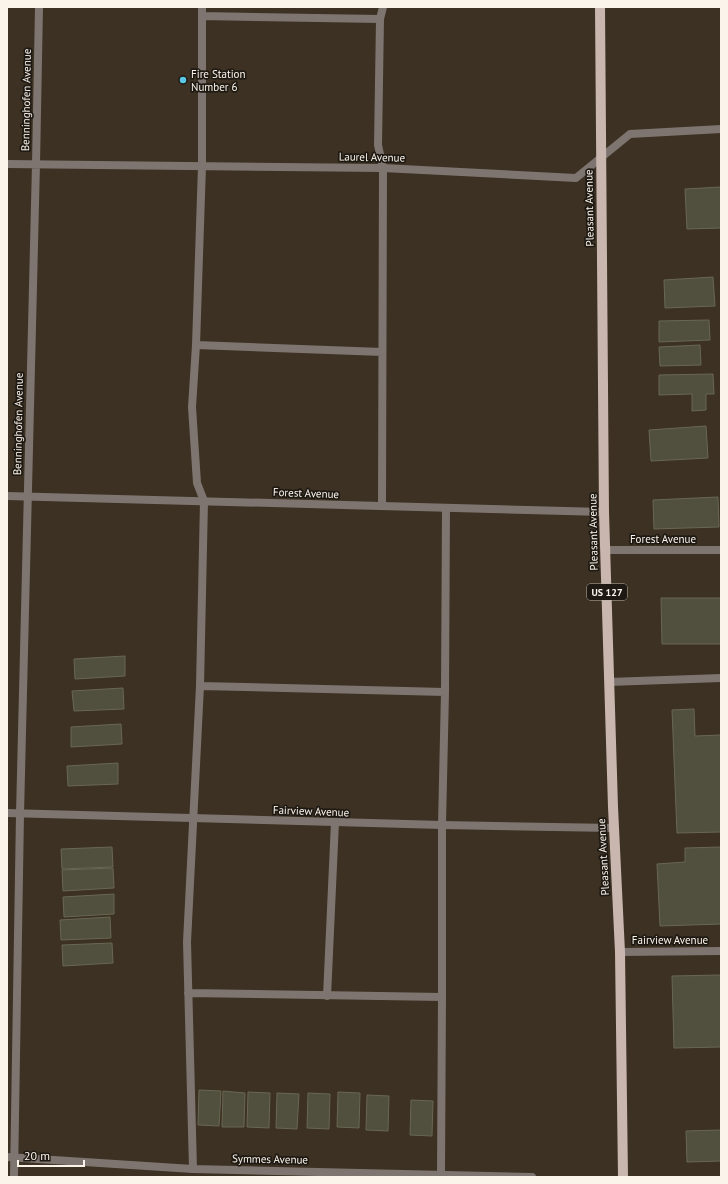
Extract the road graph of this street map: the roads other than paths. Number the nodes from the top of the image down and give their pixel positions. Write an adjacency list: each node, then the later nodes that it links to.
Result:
1 (39, 7): 10 (street, Benninghofen Avenue)
2 (202, 7): 5 (street)
3 (384, 7): 6 (street)
4 (600, 7): 8 (main road, Pleasant Avenue / US 127)
5 (202, 16): 6 (street); 11 (street)
6 (380, 19): 12 (street)
7 (721, 129): 8 (street, Laurel Avenue)
8 (600, 158): 12 (street, Laurel Avenue); 20 (main road, Pleasant Avenue / US 127)
9 (7, 164): 10 (street, Laurel Avenue)
10 (36, 164): 11 (street, Laurel Avenue); 16 (street, Benninghofen Avenue)
11 (202, 166): 12 (street, Laurel Avenue); 13 (street)
12 (383, 168): 14 (street)
13 (196, 345): 14 (street); 17 (street)
14 (382, 352): 18 (street)
15 (7, 496): 16 (street, Forest Avenue)
16 (28, 496): 17 (street, Forest Avenue); 28 (street, Benninghofen Avenue)
17 (204, 501): 18 (street, Forest Avenue); 25 (street)
18 (382, 506): 19 (street, Forest Avenue)
19 (446, 508): 20 (street, Forest Avenue); 26 (street)
20 (604, 512): 21 (main road, Pleasant Avenue / US 127)
21 (605, 550): 22 (street, Forest Avenue); 24 (main road, Pleasant Avenue / US 127)
22 (721, 550)
23 (721, 678): 24 (street)
24 (609, 682): 32 (main road, Pleasant Avenue / US 127)
25 (200, 686): 26 (street); 29 (street)
26 (445, 692): 31 (street)
27 (7, 813): 28 (street, Fairview Avenue)
28 (20, 814): 29 (street, Fairview Avenue); 38 (street, Benninghofen Avenue)
29 (194, 819): 30 (street, Fairview Avenue); 35 (street)
30 (335, 822): 31 (street, Fairview Avenue); 36 (street)
31 (442, 825): 32 (street, Fairview Avenue); 37 (street)
32 (614, 828): 34 (main road, Pleasant Avenue / US 127)
33 (721, 951): 34 (street, Fairview Avenue)
34 (620, 952): 43 (main road, Pleasant Avenue / US 127)
35 (188, 993): 36 (street); 39 (street)
36 (328, 996): 37 (street)
37 (442, 997): 40 (street)
38 (11, 1157): 39 (street, Symmes Avenue); 41 (street, Benninghofen Avenue)
39 (193, 1169): 40 (street, Symmes Avenue)
40 (441, 1174): 42 (street, Symmes Avenue)
41 (14, 1177)
42 (532, 1177)
43 (623, 1177)

